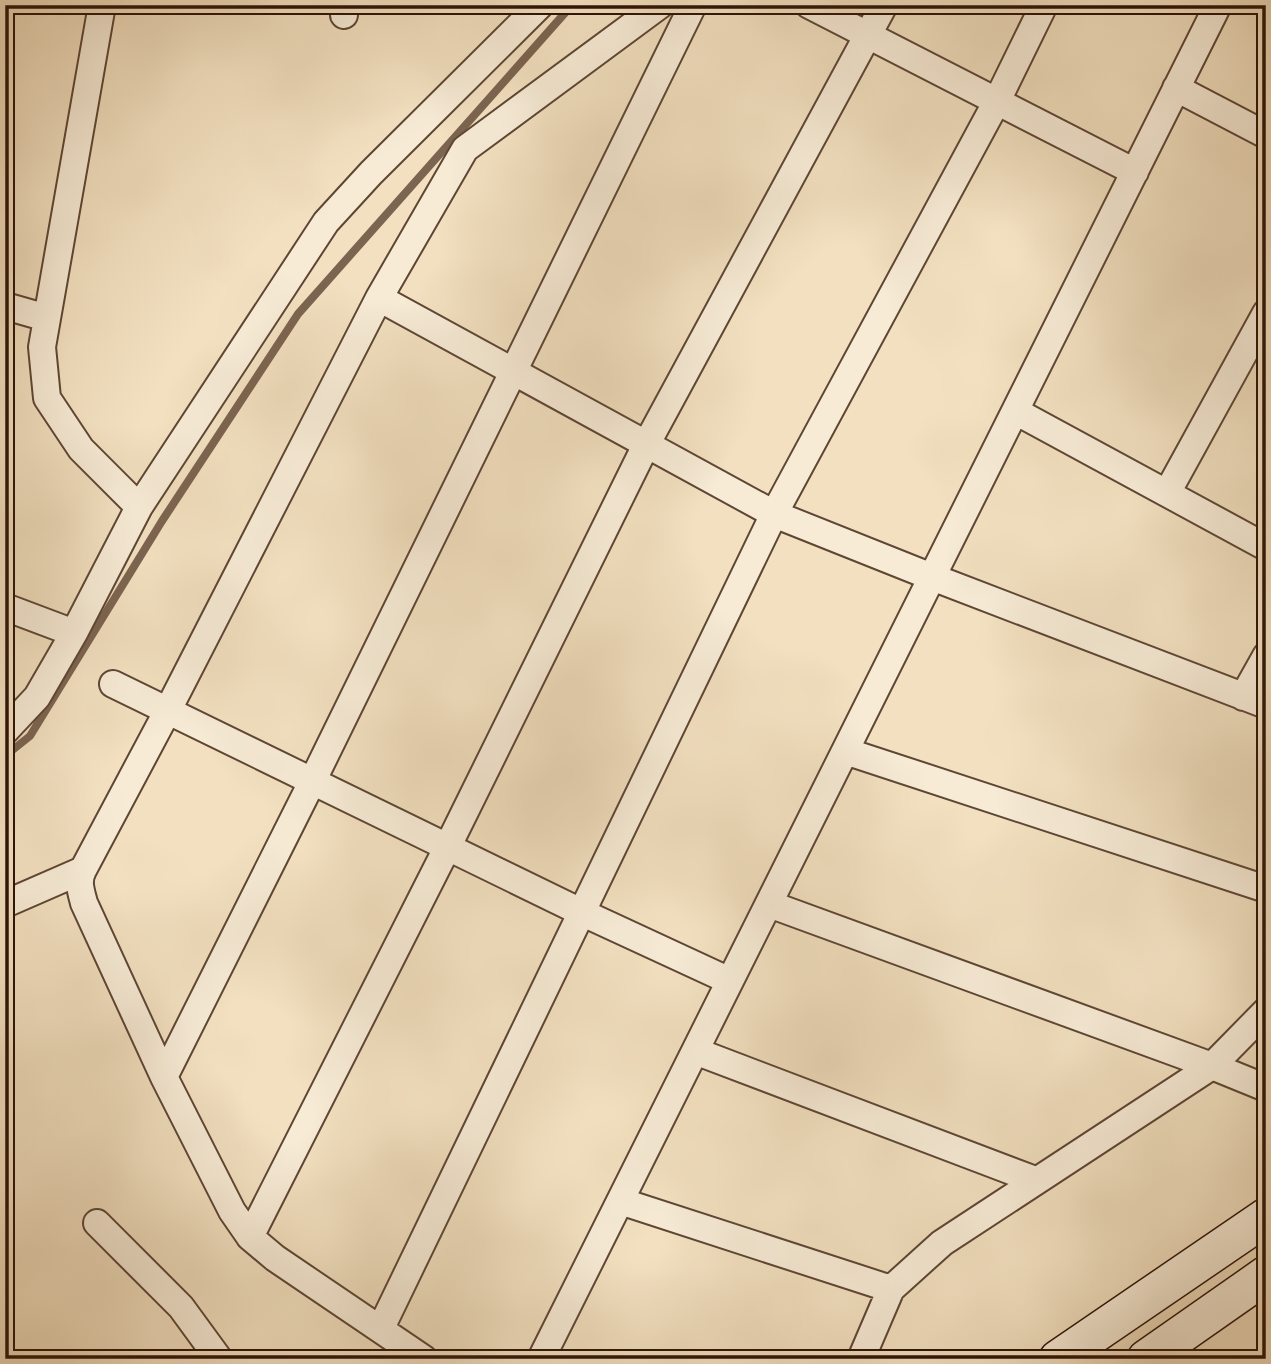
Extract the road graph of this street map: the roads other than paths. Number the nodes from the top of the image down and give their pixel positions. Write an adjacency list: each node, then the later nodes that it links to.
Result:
1 (102, 5): 16 (street)
2 (540, 5): 22 (street)
3 (660, 5): 14 (street)
4 (693, 5): 18 (street)
5 (808, 5): 9 (street)
6 (884, 5): 9 (street)
7 (1044, 5): 11 (street)
8 (1218, 5): 10 (street)
9 (869, 36): 11 (street); 20 (street)
10 (1176, 88): 12 (street); 13 (street)
11 (997, 101): 13 (street); 23 (street)
12 (1266, 135)
13 (1135, 172): 19 (street)
14 (379, 298): 18 (street); 31 (street)
15 (5, 306): 16 (street)
16 (47, 318): 22 (street)
17 (1264, 322): 21 (street)
18 (514, 371): 20 (street); 34 (street)
19 (1015, 411): 21 (street); 25 (street)
20 (646, 445): 23 (street); 35 (street)
21 (1167, 493): 24 (street)
22 (139, 507): 27 (street)
23 (774, 514): 25 (street); 40 (street)
24 (1266, 547)
25 (932, 578): 30 (street); 33 (street)
26 (5, 607): 27 (street)
27 (74, 633): 32 (street)
28 (1266, 656): 30 (street)
29 (113, 684): 31 (street)
30 (1255, 701)
31 (168, 710): 34 (street); 36 (street)
32 (5, 731)
33 (845, 751): 37 (street); 39 (street)
34 (313, 780): 35 (street); 45 (street)
35 (448, 846): 40 (street); 51 (street)
36 (80, 871): 38 (street); 45 (street)
37 (1266, 889)
38 (5, 904)
39 (769, 904): 41 (street); 44 (street)
40 (583, 913): 41 (street); 54 (street)
41 (730, 981): 43 (street)
42 (1266, 1011): 44 (street)
43 (695, 1051): 47 (street); 48 (street)
44 (1212, 1066): 46 (street); 47 (street)
45 (164, 1077): 51 (street)
46 (1266, 1088)
47 (1035, 1180): 53 (street)
48 (620, 1202): 53 (street); 57 (street)
49 (1266, 1217): 59 (main road)
50 (97, 1223): 55 (street)
51 (250, 1237): 54 (street)
52 (1266, 1275): 60 (main road)
53 (891, 1289): 58 (street)
54 (381, 1328): 56 (street)
55 (219, 1359)
56 (424, 1359)
57 (541, 1359)
58 (861, 1359)
59 (1058, 1359)
60 (1146, 1359)

